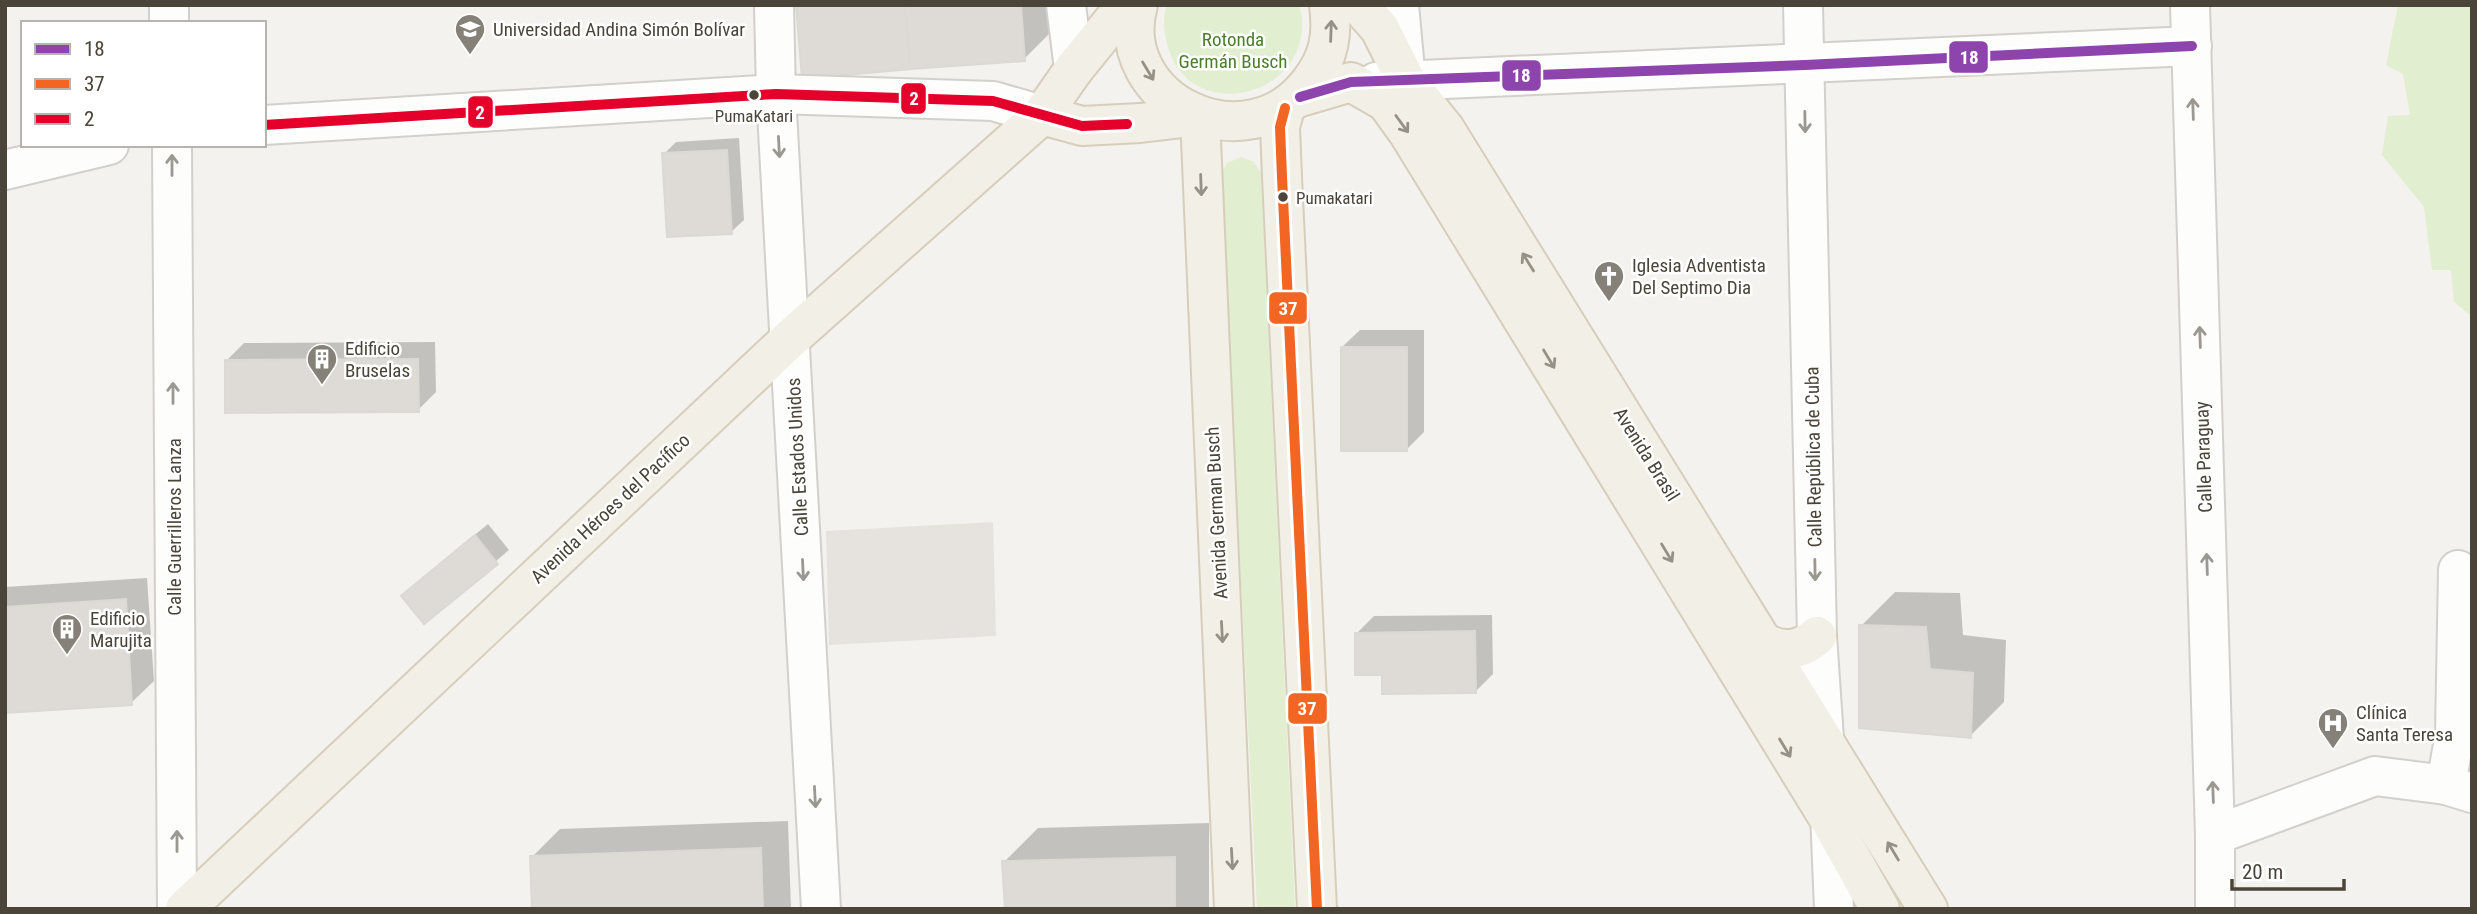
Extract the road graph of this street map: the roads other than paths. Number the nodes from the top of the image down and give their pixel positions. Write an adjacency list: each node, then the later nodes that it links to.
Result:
1 (774, 5): 15 (street, Calle Estados Unidos)
2 (1066, 5): 12 (street)
3 (1126, 5): 12 (main road, Avenida Héroes del Pacífico)
4 (1138, 5): 18 (main road, one-way to 18)
5 (1329, 5): 16 (main road, one-way to 5)
6 (1359, 5): 13 (main road, Avenida Brasil)
7 (1399, 5): 13 (street)
8 (1803, 5): 11 (street, Calle República de Cuba)
9 (2190, 5): 10 (street, Calle Paraguay)
10 (2192, 46): 11 (street); 32 (street, Calle Paraguay, one-way to 10)
11 (1805, 65): 13 (street); 27 (street, Calle República de Cuba, one-way to 27)
12 (1074, 69): 17 (main road, Avenida Héroes del Pacífico)
13 (1406, 80): 14 (street); 23 (main road, Avenida Brasil, one-way to 13)
14 (1351, 82): 16 (main road); 23 (main road, Avenida Brasil, one-way to 23)
15 (776, 94): 17 (street); 19 (street); 24 (street, Calle Estados Unidos, one-way to 24)
16 (1293, 102): 18 (main road); 37 (main road)
17 (1042, 115): 18 (main road); 24 (main road, Avenida Héroes del Pacífico)
18 (1200, 116): 36 (main road, Avenida German Busch, one-way to 36)
19 (266, 125)
20 (101, 147): 22 (street)
21 (172, 147): 33 (street, Calle Guerrilleros Lanza, one-way to 21)
22 (5, 170)
23 (1543, 317): 26 (main road, Avenida Brasil)
24 (791, 338): 34 (main road, Avenida Héroes del Pacífico); 35 (street, Calle Estados Unidos, one-way to 35)
25 (2458, 570): 30 (street)
26 (1725, 614): 28 (main road, Avenida Brasil); 31 (main road, Avenida Brasil, one-way to 31)
27 (1817, 636): 28 (main road); 29 (street, Calle República de Cuba)
28 (1767, 645): 29 (main road, Avenida Brasil)
29 (1824, 738): 31 (street, Calle República de Cuba); 40 (main road, Avenida Brasil, one-way to 29)
30 (2459, 789): 32 (street)
31 (1831, 822): 38 (street, Calle República de Cuba); 39 (main road, Avenida Brasil)
32 (2215, 835): 41 (street, Calle Paraguay)
33 (177, 909)
34 (185, 909)
35 (821, 909)
36 (1234, 909)
37 (1317, 909)
38 (1834, 909)
39 (1880, 909)
40 (1928, 909)
41 (2215, 909)

